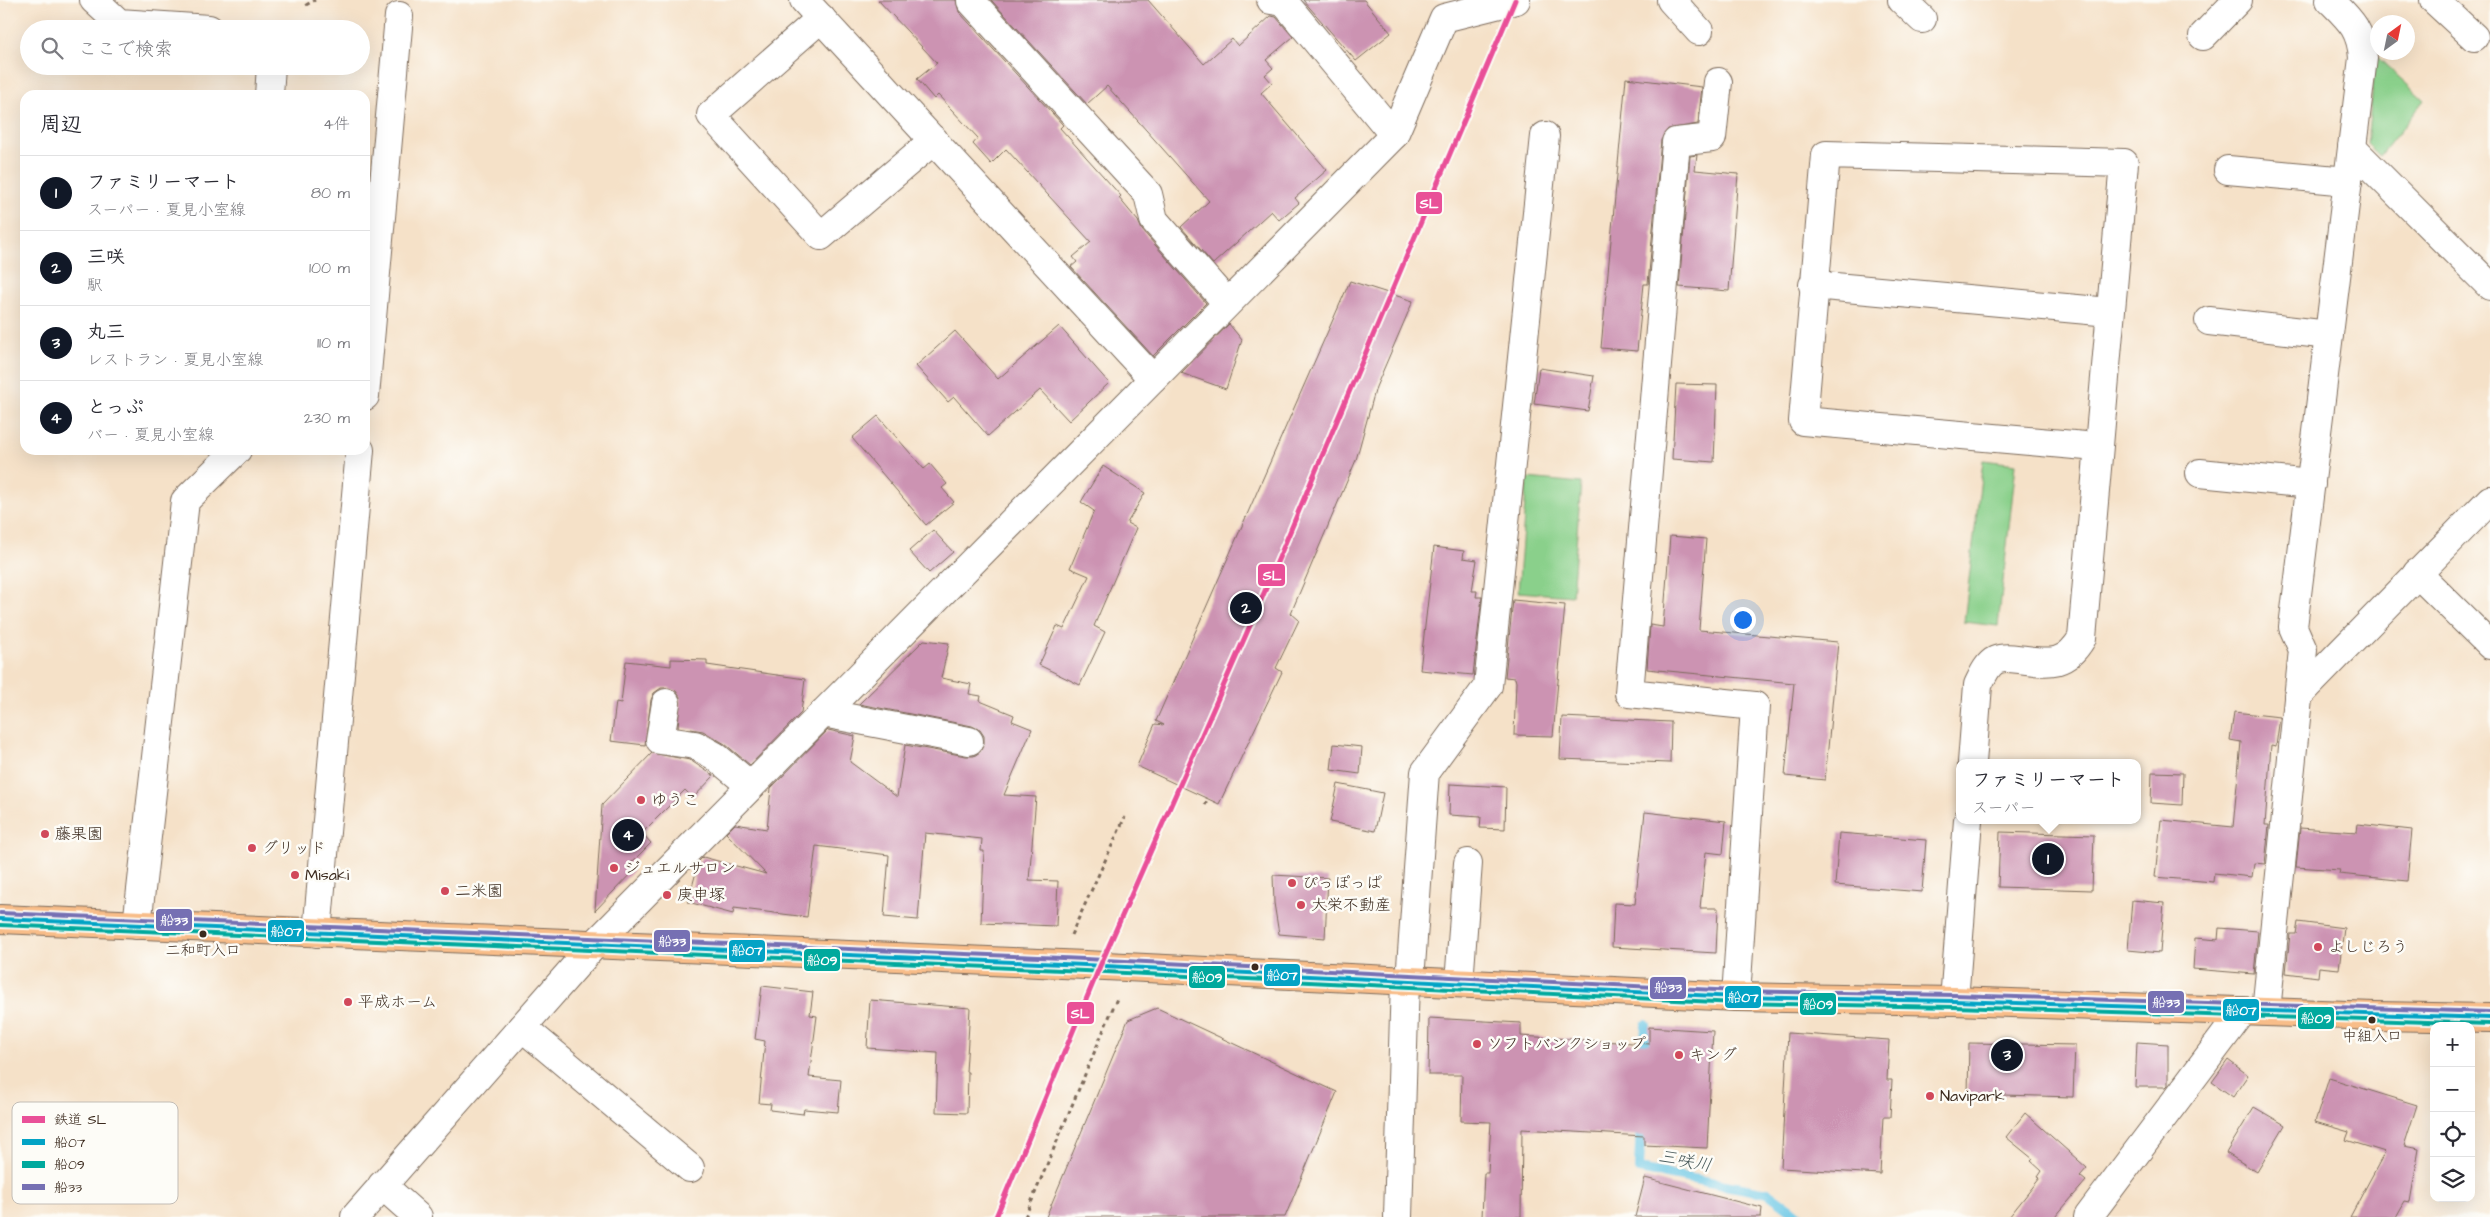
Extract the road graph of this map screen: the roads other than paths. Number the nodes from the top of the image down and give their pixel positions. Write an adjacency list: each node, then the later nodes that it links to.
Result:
1 (94, 0): 14 (street)
2 (1272, 0): 21 (street)
3 (1516, 0): 11 (street)
4 (1671, 0): 15 (street)
5 (1902, 0): 13 (street)
6 (2238, 0): 16 (street)
7 (2330, 0): 24 (street)
8 (2434, 0): 17 (street)
9 (971, 1): 29 (street)
10 (813, 9): 23 (street); 23 (street)
11 (1448, 9): 21 (street)
12 (399, 16): 33 (street)
13 (1922, 19)
14 (116, 20)
15 (1699, 31)
16 (2203, 36)
17 (2474, 37)
18 (270, 75): 20 (street)
19 (1718, 82): 57 (street)
20 (269, 90)
21 (1394, 135): 29 (street)
22 (1545, 136): 55 (street)
23 (934, 140): 34 (street)
24 (2352, 148): 26 (street); 28 (street)
25 (2228, 170): 26 (street)
26 (2348, 180): 32 (street)
27 (1813, 284): 30 (street); 30 (street); 35 (street)
28 (2490, 286)
29 (1227, 303): 34 (street)
30 (2110, 312): 35 (street)
31 (2210, 321): 32 (street)
32 (2329, 335): 39 (street)
33 (370, 340)
34 (1153, 379): 45 (street)
35 (2097, 447): 47 (street)
36 (232, 455): 52 (street)
37 (360, 455): 53 (street)
38 (2200, 473): 39 (street)
39 (2311, 484): 43 (street)
40 (2490, 500): 41 (street)
41 (2417, 573): 42 (street); 43 (street)
42 (2490, 645)
43 (2298, 696): 59 (street)
44 (666, 703): 48 (street)
45 (823, 713): 46 (street); 48 (street)
46 (969, 742)
47 (1972, 759)
48 (751, 786): 54 (street)
49 (1968, 824): 58 (street)
50 (1468, 863): 56 (street)
51 (0, 919): 52 (main road)
52 (137, 925): 53 (main road)
53 (317, 933): 54 (main road)
54 (595, 944): 55 (main road); 61 (street)
55 (1407, 980): 56 (main road); 66 (street)
56 (1459, 982): 57 (main road)
57 (1736, 996): 58 (main road)
58 (1954, 1001): 59 (main road)
59 (2254, 1011): 60 (main road); 67 (street)
60 (2490, 1018)
61 (522, 1027): 62 (street); 63 (street)
62 (690, 1168)
63 (382, 1186): 64 (street); 65 (street)
64 (355, 1217)
65 (418, 1217)
66 (1398, 1217)
67 (2088, 1217)

